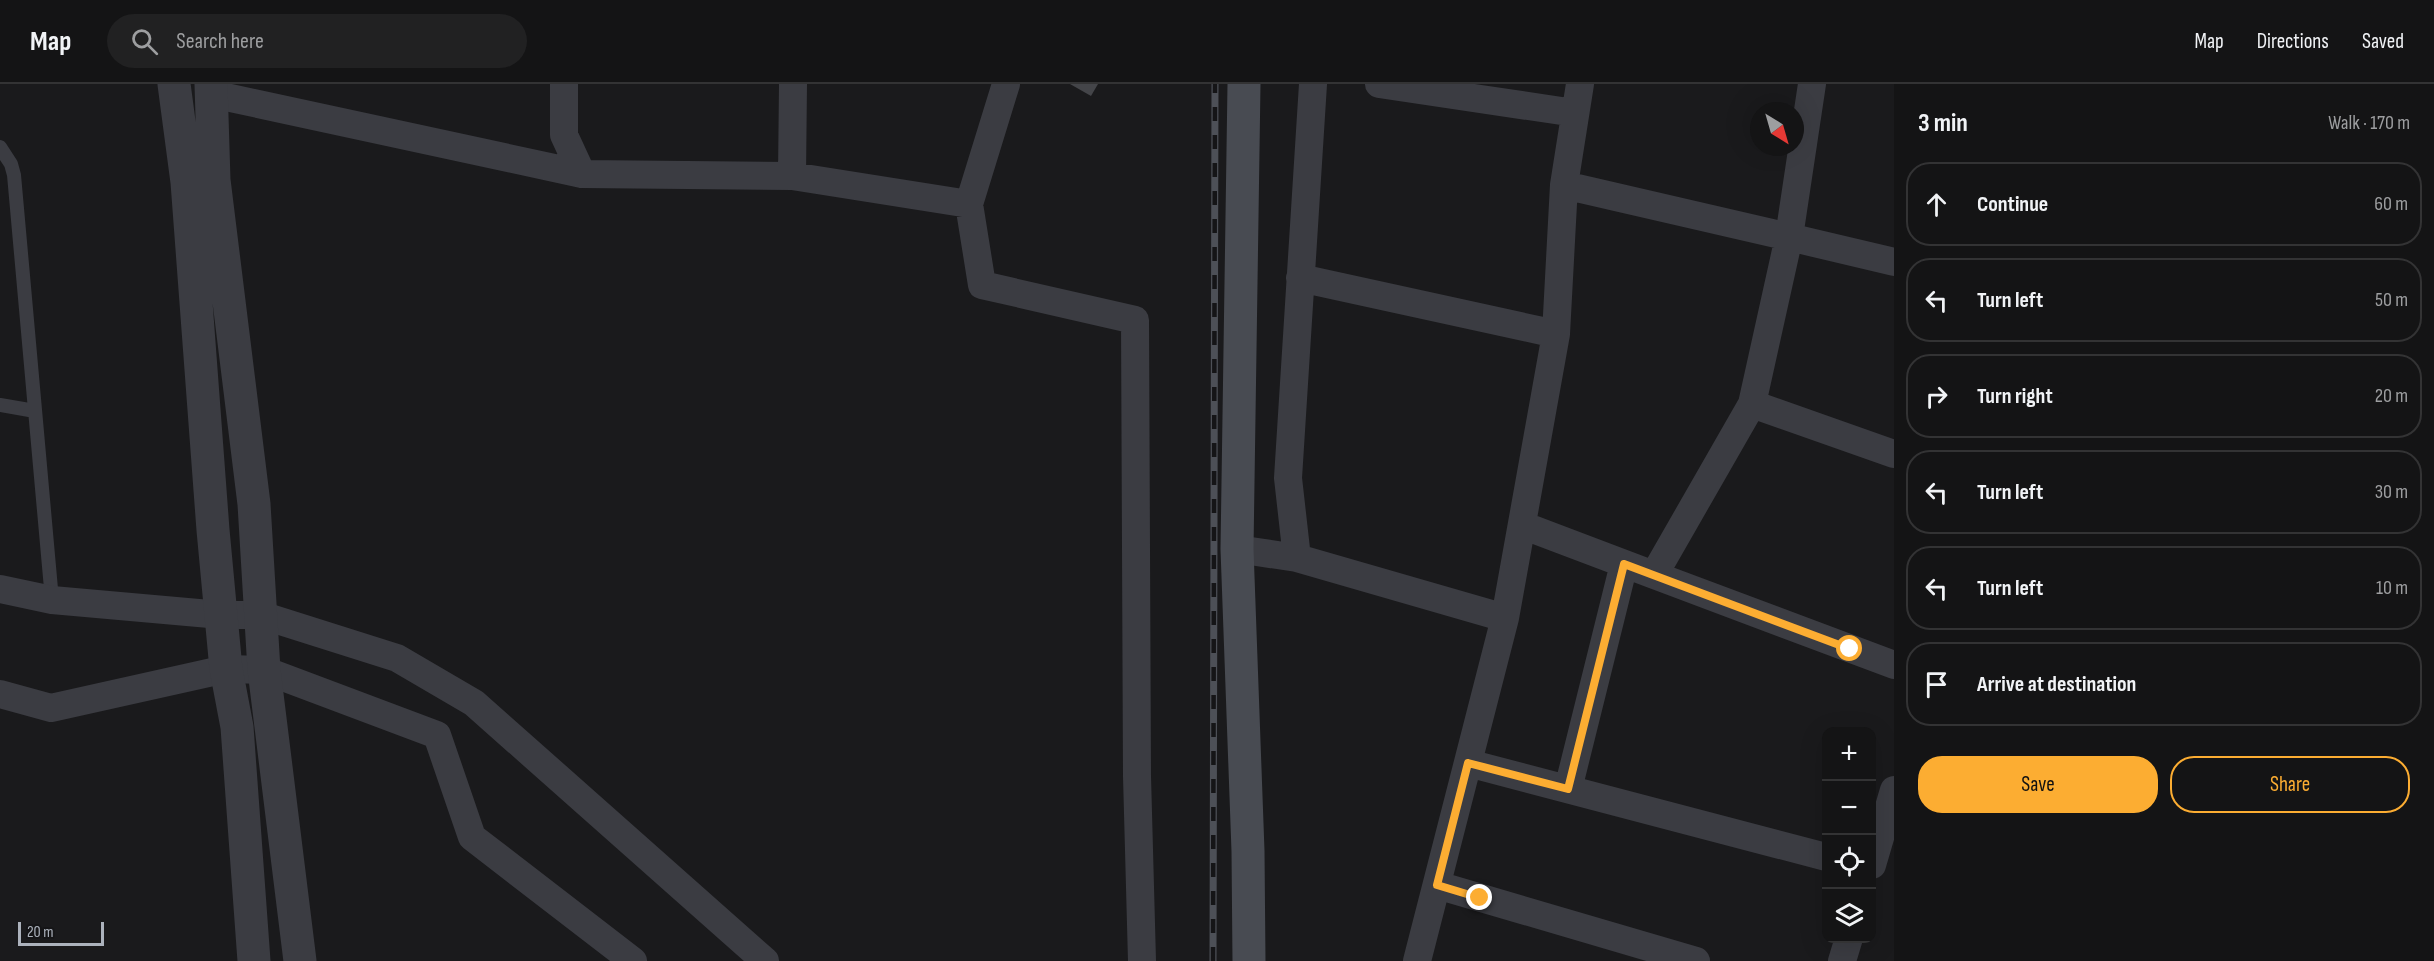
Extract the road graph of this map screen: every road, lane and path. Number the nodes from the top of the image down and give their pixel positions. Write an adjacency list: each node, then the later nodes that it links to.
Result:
1 (564, 84): 13 (street)
2 (793, 84): 14 (street)
3 (1006, 84): 16 (street)
4 (1245, 84): 26 (main road)
5 (1313, 84): 19 (street)
6 (1379, 84): 11 (street)
7 (1580, 84): 11 (street)
8 (1812, 84): 17 (street)
9 (173, 85): 32 (street)
10 (212, 89): 13 (street); 33 (street)
11 (1575, 113): 15 (street)
12 (0, 147): 23 (lane)
13 (582, 174): 14 (street)
14 (792, 176): 16 (street)
15 (1564, 185): 17 (street); 20 (street)
16 (969, 204): 52 (street)
17 (1789, 237): 18 (street); 21 (street)
18 (1894, 262)
19 (1300, 278): 20 (street); 27 (street)
20 (1556, 334): 25 (street)
21 (1752, 404): 24 (street); 29 (street)
22 (0, 405): 23 (lane)
23 (35, 411): 31 (lane)
24 (1894, 454)
25 (1522, 525): 28 (street); 34 (street)
26 (1237, 549): 27 (street); 53 (main road)
27 (1297, 558): 34 (street)
28 (1624, 564): 29 (street); 40 (street)
29 (1654, 575): 35 (street)
30 (0, 589): 31 (street)
31 (52, 600): 32 (street)
32 (221, 615): 33 (street); 36 (street)
33 (261, 615): 37 (street); 51 (street)
34 (1505, 618): 39 (street)
35 (1894, 665)
36 (226, 669): 37 (street); 38 (street); 48 (street)
37 (264, 670): 49 (street); 50 (street)
38 (0, 694)
39 (1468, 763): 40 (street); 46 (street)
40 (1568, 789): 43 (street)
41 (1894, 790): 42 (street)
42 (1876, 853)
43 (1822, 856)
44 (1876, 867): 45 (street)
45 (1894, 869)
46 (1437, 885): 54 (street); 55 (street)
47 (1848, 943): 56 (street)
48 (254, 961)
49 (300, 961)
50 (633, 961)
51 (765, 961)
52 (1142, 961)
53 (1249, 961)
54 (1417, 961)
55 (1695, 961)
56 (1842, 961)

